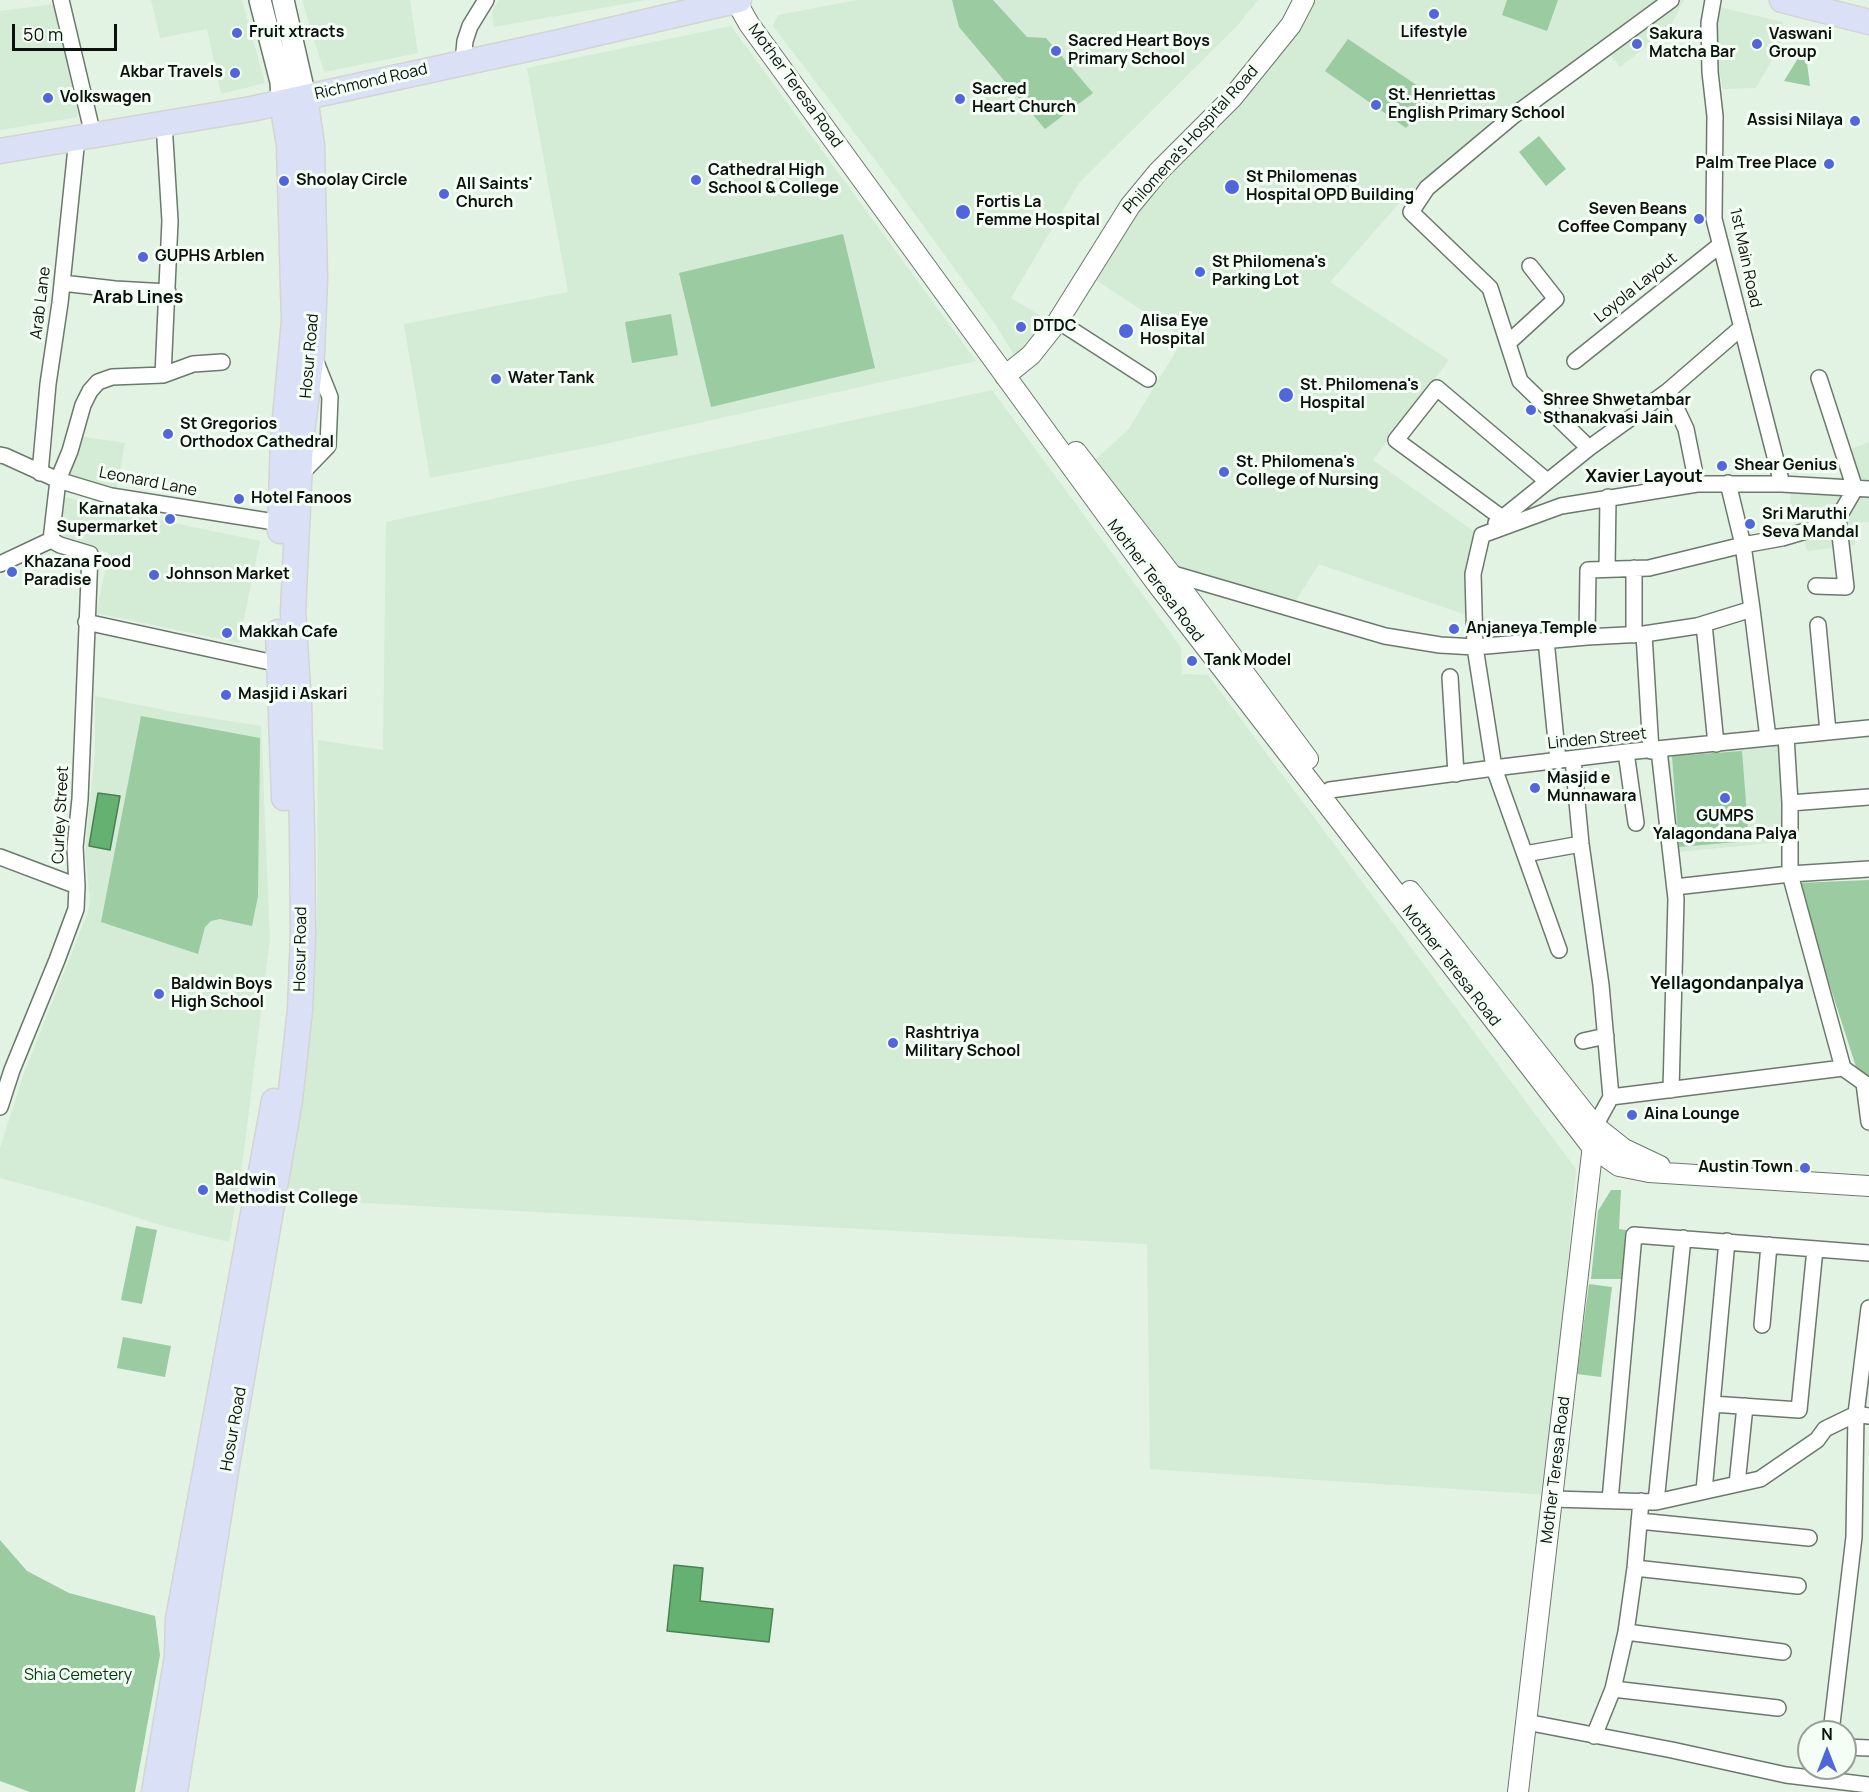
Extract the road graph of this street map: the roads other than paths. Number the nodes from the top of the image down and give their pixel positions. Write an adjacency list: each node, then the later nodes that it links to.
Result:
1 (61, 0): 16 (street, Arab Lane)
2 (260, 0): 13 (main road)
3 (283, 0): 13 (main road)
4 (486, 0): 12 (street)
5 (737, 0): 12 (main road, Richmond Road); 28 (street, Mother Teresa Road)
6 (747, 0): 28 (street, Mother Teresa Road)
7 (1304, 0): 23 (street, Philomena's Hospital Road)
8 (1671, 0): 25 (street)
9 (1713, 0): 19 (street, 1st Main Road)
10 (1782, 0): 11 (main road)
11 (1869, 22)
12 (463, 62): 13 (main road, Richmond Road)
13 (294, 100): 14 (main road, Richmond Road); 17 (main road, Hosur Road); 47 (main road, Hosur Road)
14 (250, 109): 15 (main road, Richmond Road); 17 (main road)
15 (164, 123): 16 (main road, Richmond Road); 22 (street)
16 (85, 136): 18 (main road, Richmond Road); 21 (street, Arab Lane)
17 (288, 145): 47 (main road, Hosur Road)
18 (0, 150)
19 (1720, 245): 24 (street, 1st Main Road); 26 (street, Loyola Layout)
20 (1530, 266): 25 (street)
21 (62, 283): 22 (street); 33 (street, Arab Lane)
22 (168, 292): 29 (street)
23 (1058, 321): 28 (street, Philomena's Hospital Road); 31 (street)
24 (1742, 327): 32 (street); 42 (street, 1st Main Road)
25 (1508, 343): 34 (street)
26 (1575, 361)
27 (222, 362): 29 (street)
28 (1010, 372): 54 (street, Mother Teresa Road); 76 (street, Mother Teresa Road)
29 (163, 375): 35 (street)
30 (1819, 378): 43 (street)
31 (1148, 380)
32 (1668, 391): 34 (street); 41 (street)
33 (43, 444): 35 (street); 37 (street, Arab Lane)
34 (1589, 448): 39 (street)
35 (70, 451): 38 (street)
36 (0, 455): 37 (street, Leonard Lane)
37 (40, 473): 38 (street, Leonard Lane)
38 (57, 480): 47 (street, Leonard Lane); 49 (street)
39 (1547, 481): 45 (street); 45 (street)
40 (1728, 483): 41 (street); 42 (street); 50 (street)
41 (1697, 484): 44 (street)
42 (1782, 484): 43 (street)
43 (1862, 489): 46 (street)
44 (1608, 497): 48 (street); 53 (street)
45 (1502, 518): 48 (street)
46 (1838, 518): 50 (street); 55 (street)
47 (278, 523): 64 (main road, Hosur Road); 129 (main road, Hosur Road)
48 (1482, 535): 63 (street)
49 (51, 540): 51 (street); 57 (street, Curley Street)
50 (1743, 545): 52 (street); 56 (street)
51 (0, 564)
52 (1634, 568): 53 (street); 60 (street)
53 (1607, 569): 61 (street)
54 (1170, 573): 63 (street); 76 (street, Mother Teresa Road)
55 (1816, 586)
56 (1752, 609): 58 (street); 69 (street)
57 (86, 622): 64 (street); 85 (street, Curley Street)
58 (1704, 624): 60 (street); 70 (street)
59 (1818, 625): 67 (street)
60 (1639, 635): 61 (street); 71 (street)
61 (1587, 637): 62 (street)
62 (1546, 640): 63 (street); 73 (street)
63 (1475, 646): 74 (street)
64 (279, 664): 128 (main road, Hosur Road)
65 (1450, 677): 75 (street)
66 (1869, 728): 67 (street, Linden Street)
67 (1828, 732): 68 (street, Linden Street)
68 (1786, 736): 69 (street, Linden Street); 78 (street)
69 (1768, 738): 70 (street, Linden Street)
70 (1716, 744): 71 (street, Linden Street)
71 (1655, 750): 72 (street, Linden Street); 86 (street)
72 (1626, 752): 73 (street, Linden Street); 79 (street)
73 (1565, 760): 74 (street, Linden Street); 80 (street)
74 (1494, 768): 75 (street, Linden Street); 81 (street)
75 (1456, 774): 76 (street, Linden Street)
76 (1325, 793): 96 (street, Mother Teresa Road); 97 (street, Mother Teresa Road)
77 (1869, 797): 78 (street)
78 (1790, 803): 84 (street)
79 (1636, 823)
80 (1581, 844): 81 (street); 88 (street)
81 (1525, 854): 87 (street)
82 (0, 856): 85 (street)
83 (1869, 869): 84 (street)
84 (1790, 874): 86 (street); 91 (street)
85 (77, 886): 90 (street, Curley Street)
86 (1675, 887): 92 (street)
87 (1559, 950)
88 (1606, 1036): 89 (street); 93 (street)
89 (1583, 1041)
90 (6, 1068): 94 (street, Curley Street)
91 (1843, 1068): 92 (street); 95 (street)
92 (1671, 1090): 93 (street)
93 (1611, 1097): 96 (street)
94 (0, 1107)
95 (1869, 1122)
96 (1595, 1126): 97 (street, Mother Teresa Road); 98 (street, Mother Teresa Road)
97 (1592, 1147): 98 (street, Mother Teresa Road); 112 (street, Mother Teresa Road)
98 (1689, 1173): 99 (street)
99 (1869, 1186)
100 (1683, 1238): 101 (street); 113 (street); 114 (street)
101 (1727, 1241): 102 (street); 107 (street)
102 (1769, 1245): 103 (street); 106 (street)
103 (1815, 1249): 104 (street); 108 (street)
104 (1869, 1253)
105 (1869, 1308): 109 (street)
106 (1762, 1325)
107 (1712, 1404): 108 (street); 111 (street)
108 (1745, 1406): 110 (street)
109 (1862, 1415): 110 (street); 117 (street)
110 (1737, 1484): 111 (street)
111 (1704, 1491): 114 (street)
112 (1553, 1499): 113 (street); 125 (street, Mother Teresa Road)
113 (1610, 1500): 114 (street)
114 (1648, 1501): 115 (street)
115 (1639, 1521): 116 (street); 118 (street)
116 (1809, 1538)
117 (1861, 1538): 124 (street)
118 (1635, 1568): 119 (street); 120 (street)
119 (1798, 1586)
120 (1626, 1632): 121 (street); 122 (street)
121 (1783, 1652)
122 (1613, 1689): 123 (street); 126 (street)
123 (1778, 1708)
124 (1833, 1720)
125 (1526, 1722): 126 (street); 130 (street, Mother Teresa Road)
126 (1594, 1736): 127 (street)
127 (1869, 1785)
128 (153, 1792)
129 (175, 1792)
130 (1518, 1792)

